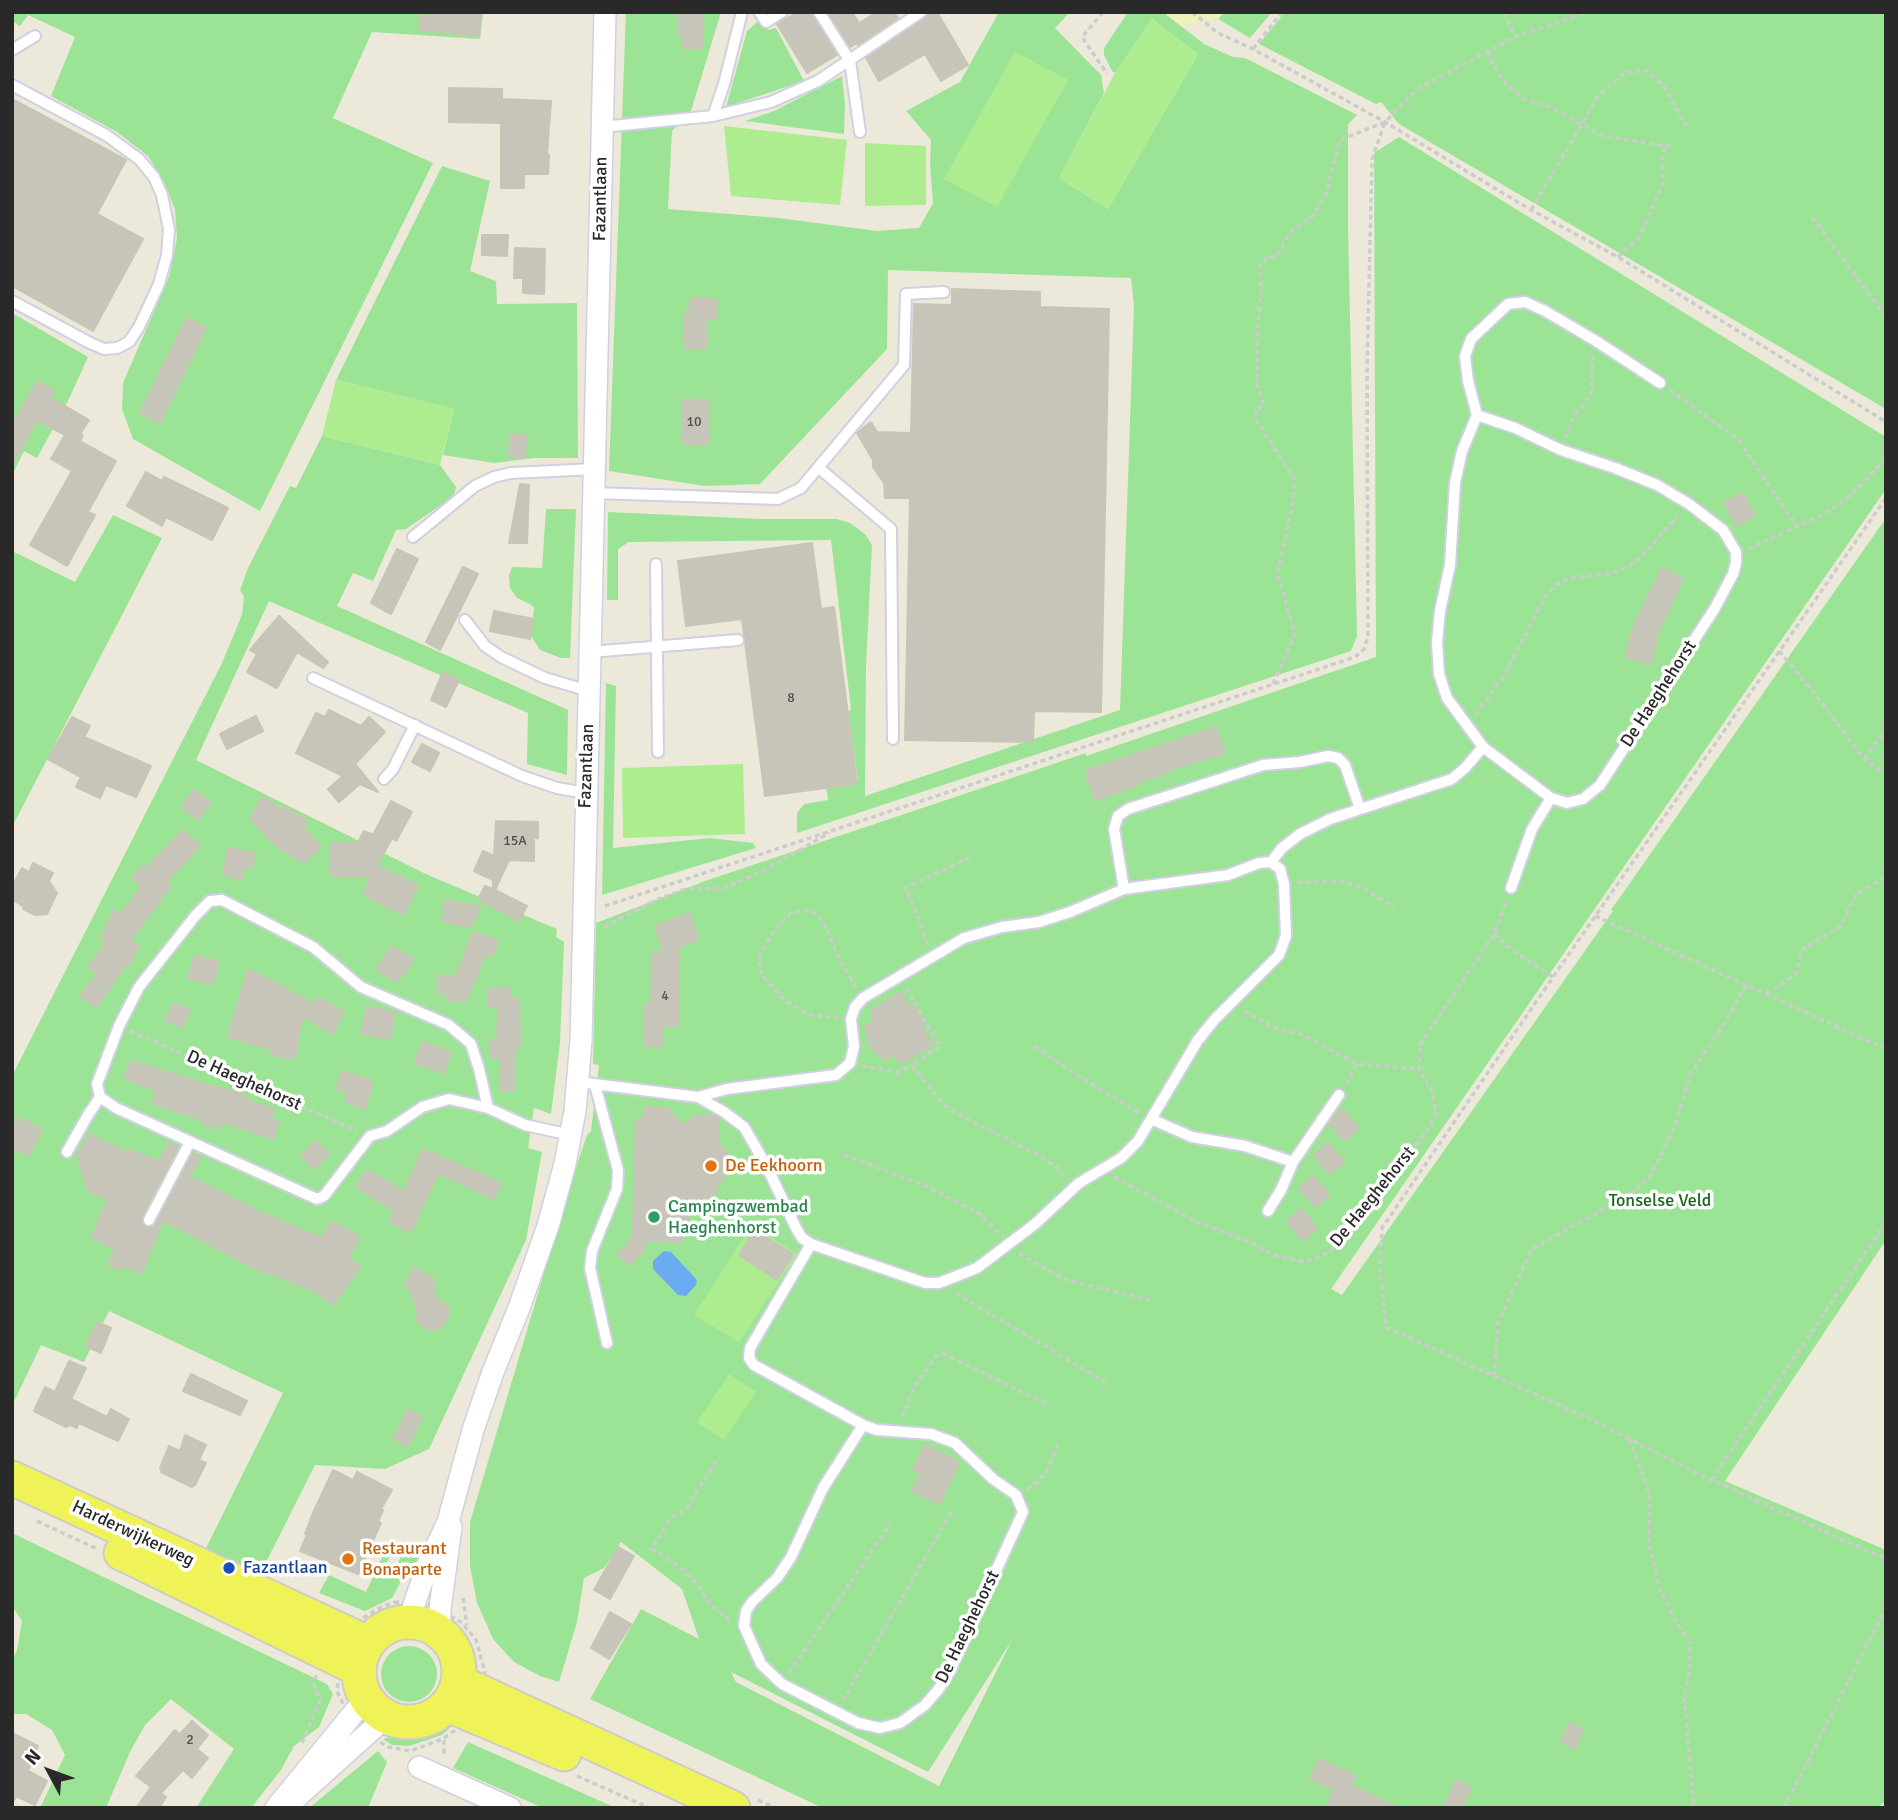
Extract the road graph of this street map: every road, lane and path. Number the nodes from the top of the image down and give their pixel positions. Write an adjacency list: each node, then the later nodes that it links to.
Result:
1 (605, 12): 24 (street, Fazantlaan)
2 (742, 12): 20 (lane)
3 (760, 12): 4 (lane)
4 (782, 12)
5 (820, 12): 17 (lane)
6 (921, 12): 17 (lane)
7 (1103, 12): 18 (path)
8 (1192, 12): 14 (path)
9 (1282, 12): 14 (path)
10 (1505, 12): 13 (path)
11 (1588, 12): 13 (path)
12 (36, 36): 15 (lane)
13 (1515, 37): 16 (path)
14 (1253, 49): 21 (path)
15 (12, 50)
16 (1488, 51): 21 (path); 22 (path)
17 (850, 61): 20 (lane); 25 (lane)
18 (1107, 74)
19 (12, 85): 32 (lane)
20 (713, 116): 24 (lane)
21 (1385, 122): 28 (path); 55 (path); 55 (path)
22 (1581, 124): 23 (path); 26 (path); 28 (path)
23 (1686, 126)
24 (602, 127): 41 (street, Fazantlaan)
25 (860, 132)
26 (1667, 145): 27 (path); 30 (path)
27 (1674, 147)
28 (1531, 210): 30 (path)
29 (1812, 217): 33 (path)
30 (1618, 257): 37 (path)
31 (944, 292): 40 (lane)
32 (12, 301)
33 (1886, 317)
34 (1596, 341): 35 (lane); 36 (lane); 38 (path)
35 (1660, 383): 45 (path)
36 (1477, 415): 38 (lane); 58 (lane)
37 (1886, 422)
38 (1561, 450): 44 (lane)
39 (1886, 457): 45 (path)
40 (819, 468): 42 (lane); 60 (lane)
41 (595, 469): 42 (street, Fazantlaan); 46 (lane)
42 (594, 493): 53 (street, Fazantlaan)
43 (1886, 498): 52 (path)
44 (1689, 504): 47 (lane); 58 (path)
45 (1797, 527): 47 (path)
46 (413, 537)
47 (1736, 552): 67 (lane, De Haeghehorst)
48 (656, 564): 51 (lane)
49 (465, 620): 56 (lane)
50 (738, 640): 51 (lane)
51 (657, 646): 53 (lane); 62 (lane)
52 (1779, 651): 63 (path); 78 (path)
53 (590, 652): 56 (street, Fazantlaan)
54 (313, 678): 57 (lane)
55 (1273, 684): 69 (path)
56 (589, 691): 66 (street, Fazantlaan)
57 (415, 725): 65 (lane); 66 (lane)
58 (1469, 726): 61 (lane)
59 (1886, 729): 63 (path)
60 (893, 738)
61 (1483, 747): 67 (lane); 68 (lane)
62 (658, 752)
63 (1864, 759): 64 (path)
64 (1886, 775)
65 (384, 779)
66 (586, 793): 77 (street, Fazantlaan)
67 (1551, 798): 74 (lane)
68 (1360, 809): 71 (lane); 75 (lane)
69 (838, 828): 77 (path); 80 (path)
70 (969, 858): 81 (path)
71 (1271, 862): 73 (lane); 75 (lane)
72 (1886, 877): 85 (path)
73 (1284, 884): 76 (path); 87 (lane)
74 (1511, 888): 79 (path)
75 (1124, 889): 81 (lane)
76 (1394, 907)
77 (583, 913): 80 (street, Fazantlaan)
78 (1595, 916): 83 (path); 84 (path)
79 (1494, 934): 83 (path); 95 (path)
80 (582, 935): 96 (street, Fazantlaan)
81 (933, 957): 82 (lane)
82 (899, 976): 86 (lane); 94 (path)
83 (1553, 977): 118 (path)
84 (1746, 985): 85 (path); 118 (path)
85 (1766, 993): 91 (path)
86 (863, 998): 88 (lane); 88 (path)
87 (1230, 1004): 93 (path); 101 (lane)
88 (852, 1019): 92 (lane)
89 (119, 1026): 98 (lane); 100 (lane); 103 (path, De Haeghehorst)
90 (1034, 1046): 101 (path)
91 (1886, 1049)
92 (850, 1063): 94 (path); 99 (lane)
93 (1357, 1064): 95 (path); 97 (path)
94 (912, 1066): 109 (path)
95 (1419, 1069): 108 (path, De Haeghehorst)
96 (587, 1084): 99 (lane); 102 (street, Fazantlaan); 117 (lane)
97 (1339, 1095): 107 (lane)
98 (100, 1097): 104 (lane); 105 (lane)
99 (698, 1097): 113 (lane)
100 (488, 1108): 102 (lane); 103 (lane)
101 (1151, 1119): 107 (lane); 108 (lane)
102 (571, 1135): 130 (street, Fazantlaan)
103 (370, 1136): 104 (lane)
104 (190, 1142): 111 (lane)
105 (68, 1152)
106 (844, 1156): 114 (path)
107 (1293, 1162): 110 (lane)
108 (1100, 1170): 109 (lane)
109 (1065, 1194): 114 (lane)
110 (1268, 1211)
111 (149, 1220)
112 (1886, 1222): 127 (path)
113 (811, 1244): 115 (lane); 121 (lane)
114 (1007, 1247): 115 (lane); 116 (path)
115 (939, 1283): 119 (path)
116 (1150, 1300)
117 (607, 1343)
118 (1494, 1376): 123 (path)
119 (1105, 1382)
120 (1047, 1404): 122 (path)
121 (863, 1425): 122 (lane); 137 (lane)
122 (896, 1432): 128 (lane)
123 (1629, 1438): 127 (path); 150 (path)
124 (1059, 1441): 128 (path)
125 (716, 1461): 137 (path)
126 (12, 1478): 140 (main road, Harderwijkerweg)
127 (1711, 1480): 133 (path)
128 (1016, 1495): 142 (lane, De Haeghehorst)
129 (12, 1500): 140 (main road, Harderwijkerweg)
130 (454, 1500): 135 (street, Fazantlaan); 136 (street, Fazantlaan)
131 (951, 1512): 142 (path)
132 (890, 1524): 139 (path)
133 (1886, 1559)
134 (1886, 1607): 151 (path)
135 (412, 1612): 136 (main road); 136 (path); 140 (main road); 140 (path)
136 (440, 1621): 141 (main road); 141 (path)
137 (744, 1626): 139 (lane, De Haeghehorst)
138 (316, 1673): 143 (path)
139 (782, 1684): 142 (lane, De Haeghehorst)
140 (363, 1689): 141 (main road); 141 (path); 145 (street); 146 (street)
141 (464, 1698): 148 (main road); 149 (main road)
142 (837, 1712)
143 (301, 1745)
144 (419, 1767): 147 (street)
145 (276, 1808)
146 (285, 1808)
147 (510, 1808)
148 (687, 1808)
149 (733, 1808)
150 (1694, 1808)
151 (1784, 1808)

